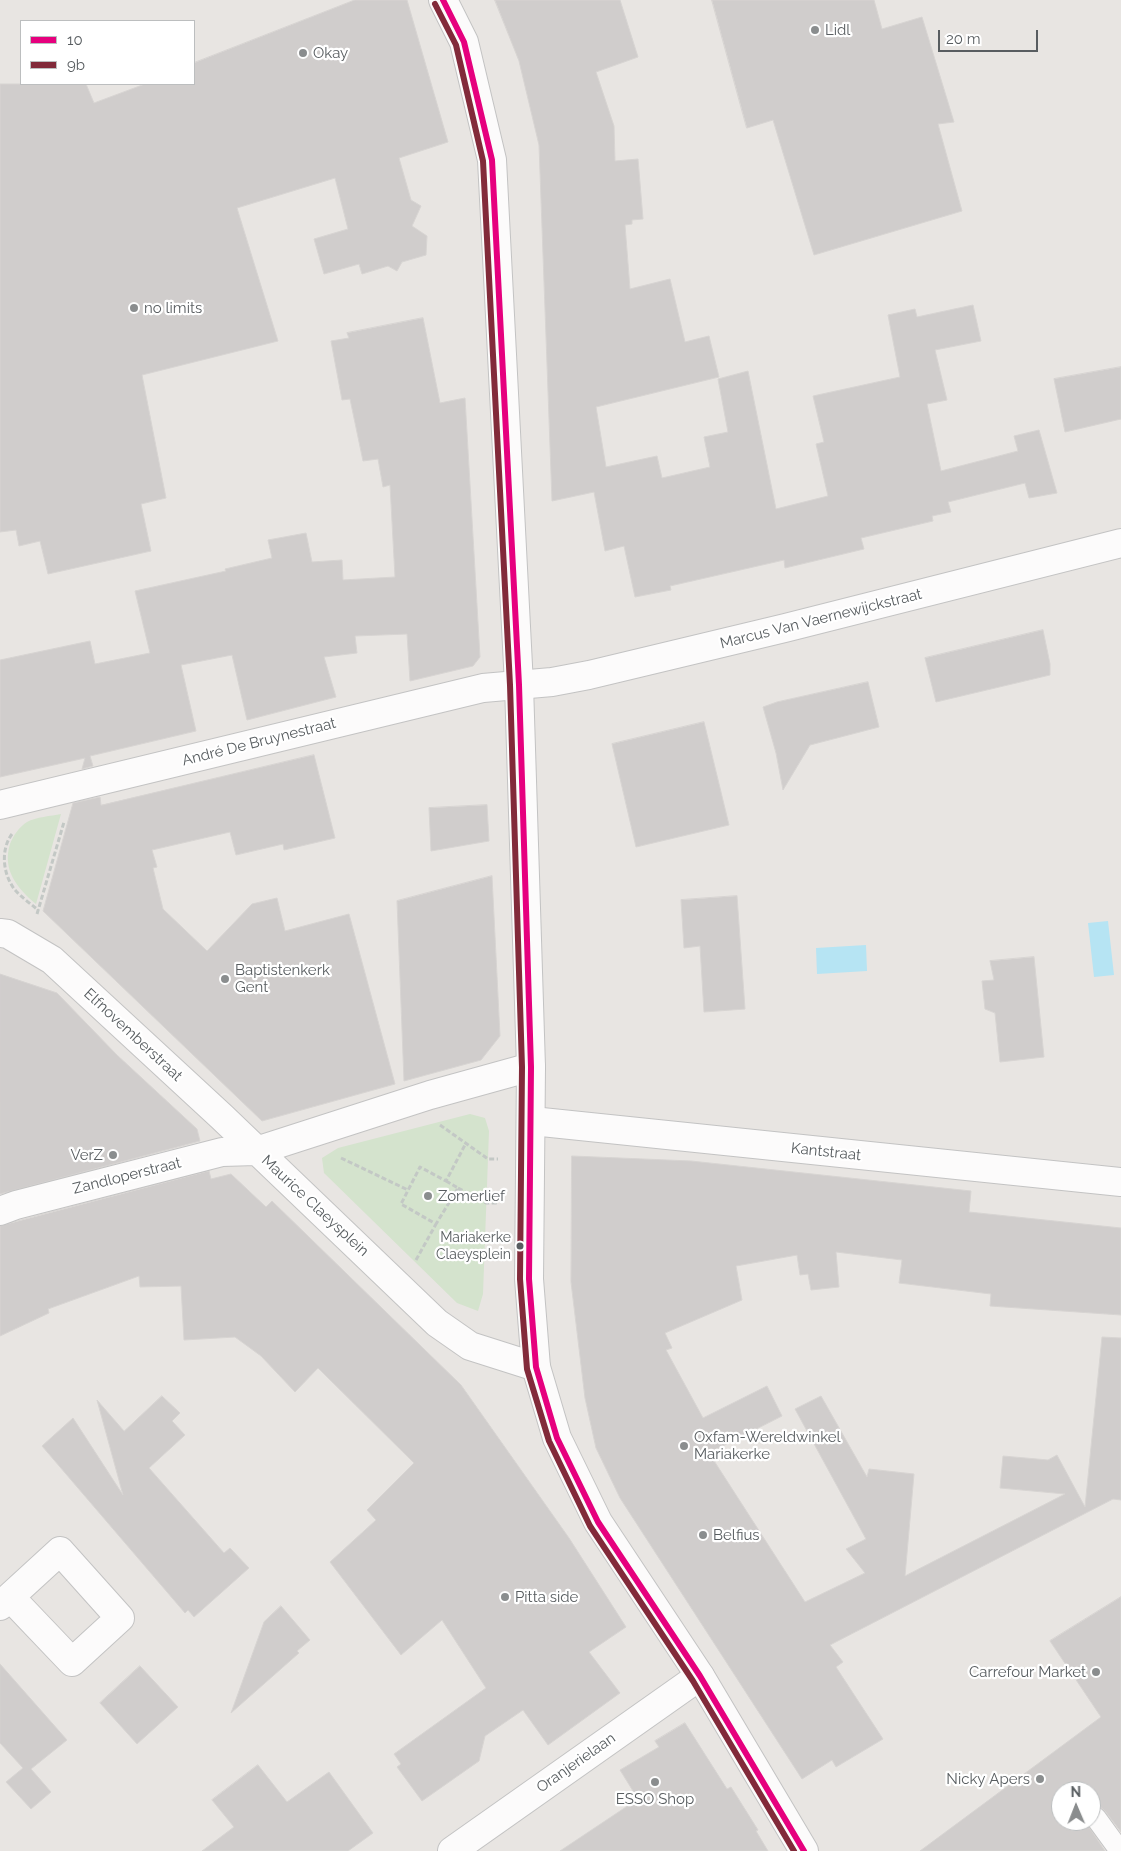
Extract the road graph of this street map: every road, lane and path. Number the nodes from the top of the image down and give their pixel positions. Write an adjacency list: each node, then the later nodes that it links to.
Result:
1 (443, 0): 3 (street)
2 (1121, 543): 3 (street, Marcus Van Vaernewijckstraat)
3 (519, 684): 4 (street, André De Bruynestraat); 10 (street)
4 (74, 787): 5 (street, André De Bruynestraat); 7 (path)
5 (0, 805)
6 (14, 832): 7 (path)
7 (38, 910): 9 (path)
8 (0, 933): 9 (street, Elfnovemberstraat)
9 (28, 946): 14 (street, Elfnovemberstraat)
10 (531, 1067): 11 (street, Maurice Claeysplein); 12 (street)
11 (430, 1095): 13 (path); 14 (street, Maurice Claeysplein)
12 (532, 1121): 16 (street); 18 (street, Kantstraat)
13 (466, 1143): 16 (path); 17 (path)
14 (256, 1151): 22 (street, Zandloperstraat); 24 (street, Maurice Claeysplein)
15 (339, 1157): 20 (path)
16 (531, 1159): 21 (street)
17 (446, 1181): 19 (path); 20 (path)
18 (1121, 1182)
19 (458, 1188): 21 (path); 23 (path)
20 (408, 1190): 23 (path)
21 (531, 1203): 25 (street)
22 (0, 1212)
23 (436, 1224): 24 (path)
24 (404, 1290): 25 (street, Maurice Claeysplein)
25 (536, 1367): 26 (street)
26 (700, 1676): 28 (street, Oranjerielaan); 29 (street)
27 (1101, 1825): 30 (lane)
28 (452, 1851)
29 (804, 1851)
30 (1120, 1851)

